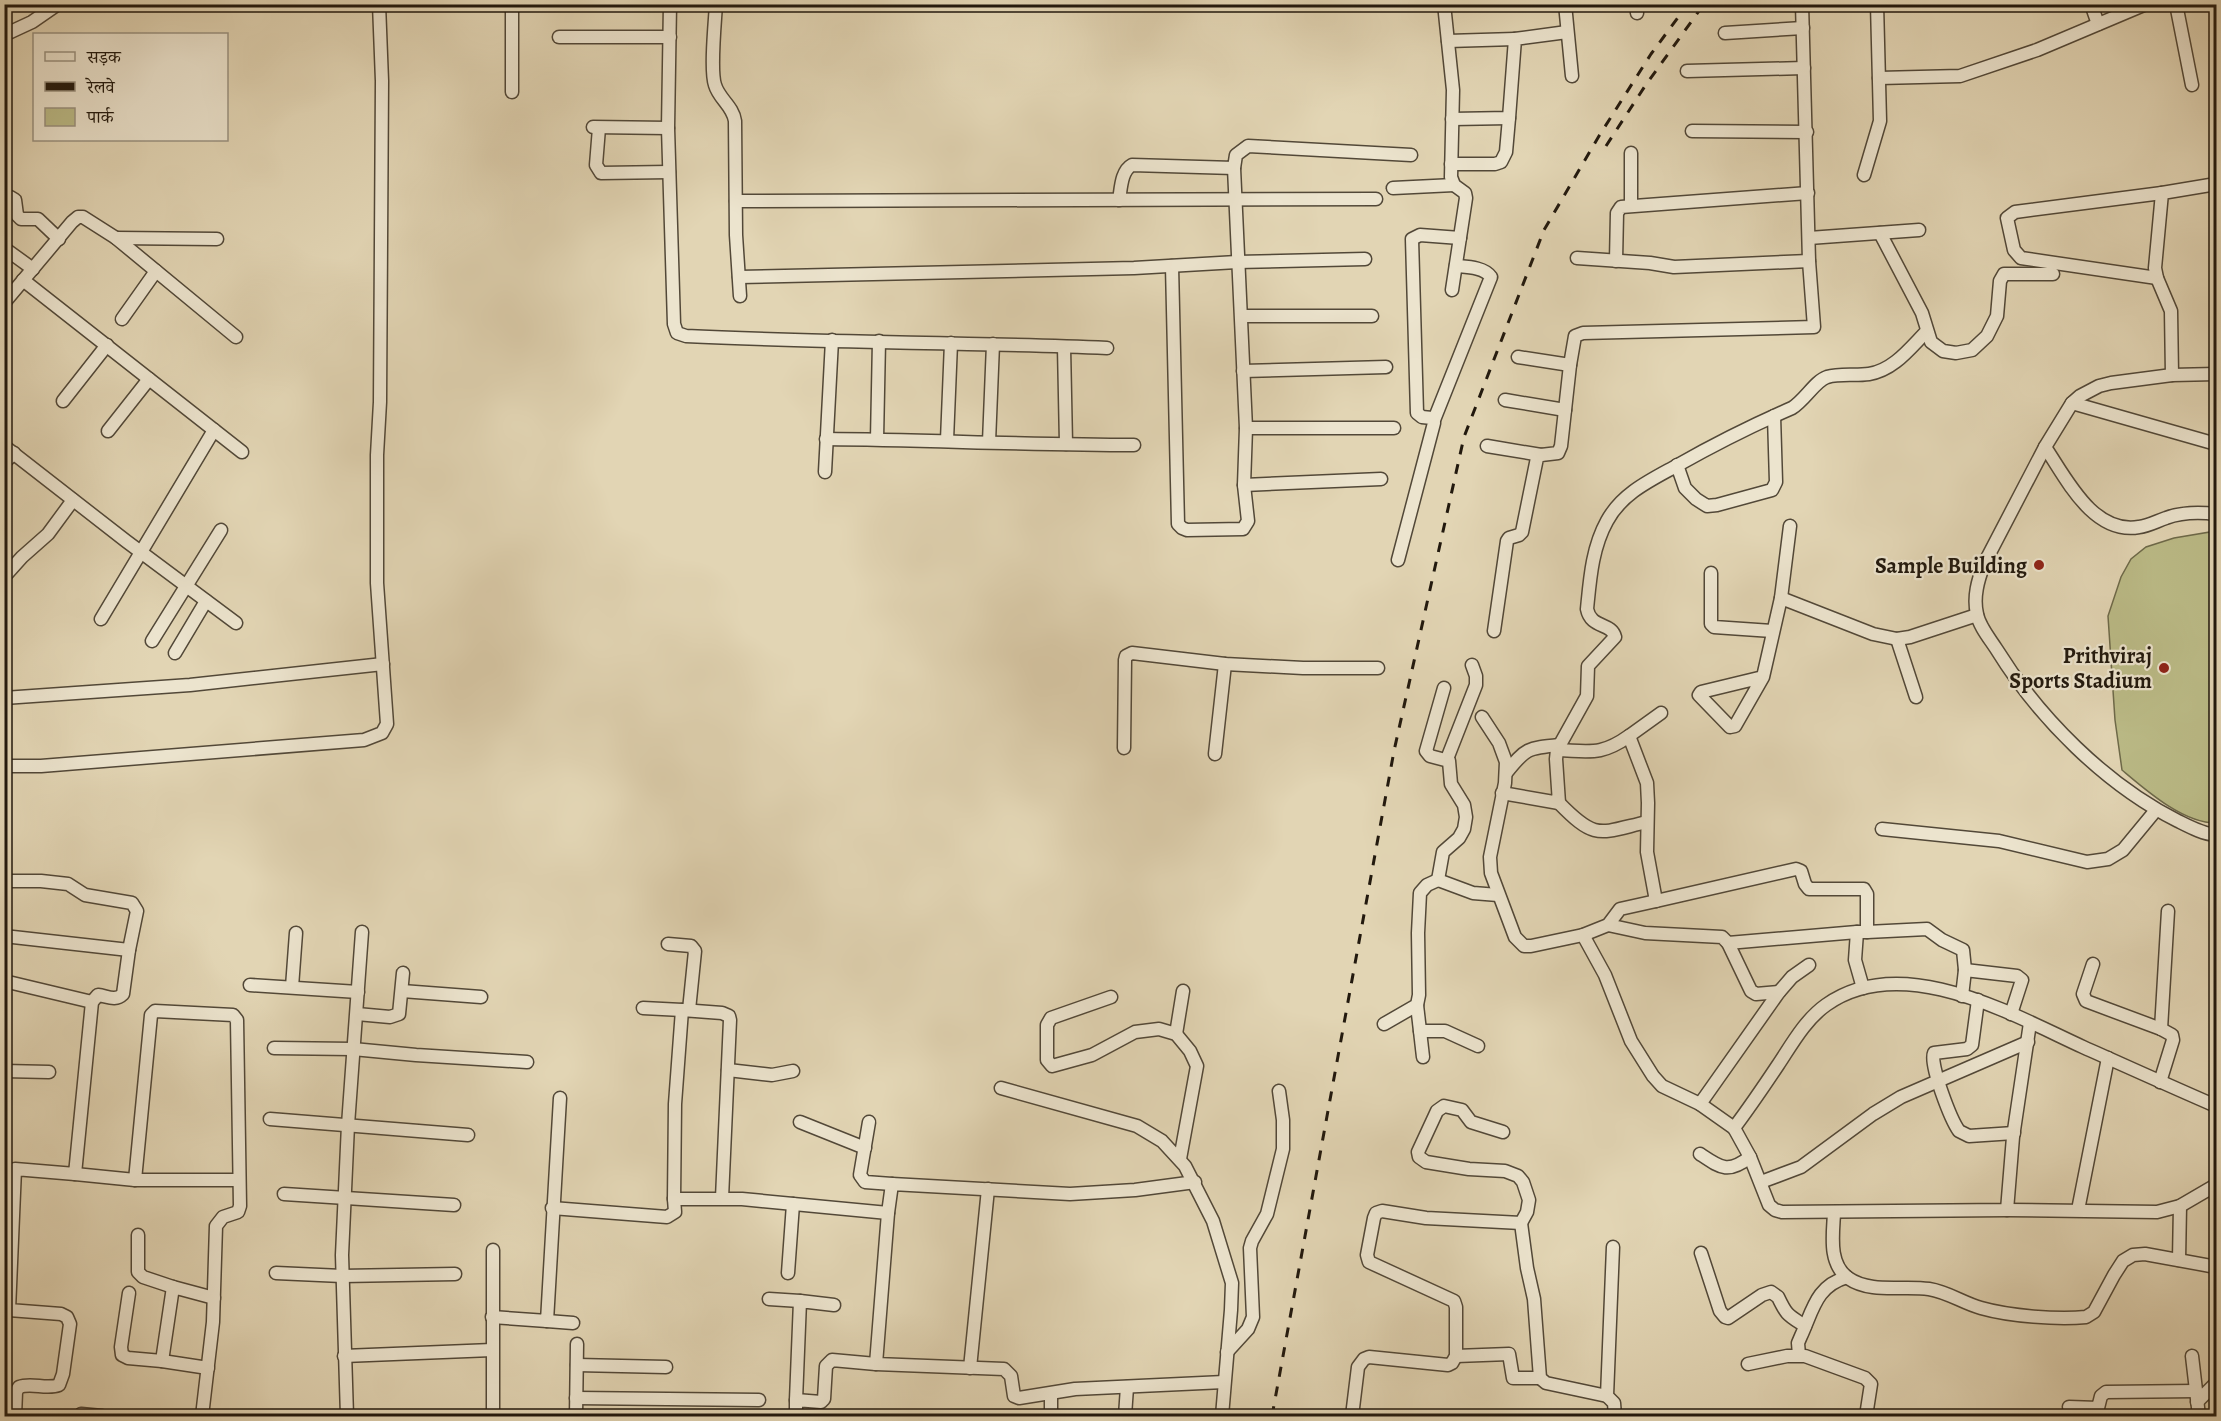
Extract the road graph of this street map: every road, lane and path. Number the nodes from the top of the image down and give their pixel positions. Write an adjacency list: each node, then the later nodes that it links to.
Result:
1 (58, 4): 13 (street)
2 (379, 4): 141 (street)
3 (512, 4): 29 (street)
4 (670, 4): 20 (street)
5 (716, 4): 50 (street)
6 (1444, 4): 23 (street)
7 (1565, 4): 17 (street)
8 (1802, 4): 16 (street)
9 (1877, 4): 27 (street)
10 (2091, 4): 15 (street)
11 (2146, 4): 14 (street)
12 (2176, 4): 28 (street)
13 (44, 8): 19 (street)
14 (2128, 8): 15 (street)
15 (2098, 24): 27 (street)
16 (1803, 28): 18 (street); 24 (street)
17 (1567, 32): 22 (street); 26 (street)
18 (1725, 33)
19 (4, 35)
20 (670, 37): 21 (street); 32 (street)
21 (559, 38)
22 (1515, 39): 23 (street); 31 (street)
23 (1448, 41): 30 (street)
24 (1804, 68): 25 (street); 34 (street)
25 (1687, 71)
26 (1572, 76)
27 (1879, 78): 40 (street)
28 (2192, 85)
29 (512, 92)
30 (1452, 118): 31 (street); 37 (street)
31 (1509, 118): 37 (street)
32 (668, 128): 39 (street); 39 (street)
33 (1692, 131): 34 (street)
34 (1807, 132): 45 (street)
35 (1631, 153): 51 (street)
36 (1411, 154): 38 (street)
37 (1451, 164): 41 (street)
38 (1234, 168): 47 (street); 48 (street)
39 (669, 172): 81 (street)
40 (1864, 175)
41 (1454, 184): 43 (street); 55 (street)
42 (2217, 184): 44 (street)
43 (1393, 188)
44 (2162, 193): 71 (street); 71 (street)
45 (1808, 194): 51 (street); 56 (street)
46 (4, 198): 57 (street)
47 (1234, 199): 48 (street); 49 (street); 64 (street)
48 (1119, 200): 50 (street)
49 (1376, 200)
50 (736, 201): 70 (street)
51 (1631, 206): 62 (street)
52 (1919, 230): 53 (street)
53 (1880, 233): 56 (street); 79 (street)
54 (116, 238): 57 (street); 58 (street); 68 (street)
55 (1460, 238): 66 (street); 100 (street)
56 (1809, 238): 63 (street)
57 (58, 239): 67 (street)
58 (217, 239)
59 (4, 248): 67 (street)
60 (1577, 258): 62 (street)
61 (1365, 259): 64 (street)
62 (1616, 261): 63 (street)
63 (1809, 261): 89 (street)
64 (1238, 262): 65 (street); 76 (street)
65 (1172, 266): 70 (street); 121 (street)
66 (1456, 266): 73 (street); 100 (street)
67 (33, 269): 72 (street)
68 (156, 271): 78 (street); 80 (street)
69 (2053, 274): 79 (street)
70 (739, 277): 74 (street)
71 (2157, 278): 93 (street)
72 (23, 280): 75 (street); 85 (street)
73 (1452, 290)
74 (740, 296)
75 (4, 303)
76 (1242, 316): 77 (street); 91 (street)
77 (1372, 316)
78 (122, 319)
79 (1928, 331): 99 (street)
80 (236, 337)
81 (832, 340): 82 (street); 105 (street)
82 (879, 341): 83 (street); 106 (street)
83 (951, 343): 84 (street); 107 (street)
84 (993, 344): 86 (street); 108 (street)
85 (107, 345): 94 (street); 96 (street)
86 (1064, 347): 87 (street); 109 (street)
87 (1107, 348)
88 (1518, 357): 89 (street)
89 (1570, 365): 98 (street)
90 (1386, 368): 91 (street)
91 (1243, 371): 101 (street)
92 (2217, 374): 93 (street)
93 (2172, 375): 97 (street)
94 (149, 379): 103 (street); 104 (street)
95 (1505, 400): 98 (street)
96 (63, 401)
97 (2072, 403): 110 (street); 113 (street)
98 (1565, 410): 116 (street)
99 (1774, 416): 118 (street); 118 (street)
100 (1434, 420): 127 (street)
101 (1246, 428): 102 (street); 121 (street)
102 (1394, 428)
103 (108, 430)
104 (214, 430): 115 (street); 126 (street)
105 (826, 439): 106 (street); 119 (street)
106 (877, 440): 107 (street)
107 (947, 440): 108 (street)
108 (989, 442): 109 (street)
109 (1066, 444): 111 (street)
110 (2217, 444)
111 (1134, 445)
112 (1487, 446): 116 (street)
113 (2045, 447): 123 (street); 133 (street)
114 (9, 449): 117 (street); 122 (street)
115 (242, 452)
116 (1541, 455): 136 (street)
117 (4, 463)
118 (1677, 465): 153 (street)
119 (825, 472)
120 (1381, 479): 121 (street)
121 (1244, 485)
122 (73, 500): 126 (street); 129 (street)
123 (2217, 514)
124 (1790, 526): 131 (street)
125 (221, 530): 130 (street)
126 (140, 552): 130 (street); 134 (street)
127 (1398, 560)
128 (1711, 573): 137 (street)
129 (4, 577)
130 (186, 586): 132 (street); 139 (street)
131 (1781, 598): 137 (street); 138 (street)
132 (206, 601): 135 (street); 140 (street)
133 (1977, 615): 138 (street); 160 (street)
134 (100, 619)
135 (236, 623)
136 (1494, 631)
137 (1772, 631): 145 (street)
138 (1897, 639): 147 (street)
139 (152, 641)
140 (175, 653)
141 (383, 664): 148 (street); 156 (street)
142 (1225, 664): 144 (street); 152 (street); 154 (street)
143 (1472, 665): 155 (street)
144 (1378, 668)
145 (1763, 677): 145 (street)
146 (1444, 688): 155 (street)
147 (1916, 697)
148 (4, 698)
149 (1661, 713): 151 (street)
150 (1482, 717): 157 (street)
151 (1629, 736): 153 (street); 161 (street)
152 (1124, 748)
153 (1558, 748): 157 (street); 159 (street)
154 (1215, 754)
155 (1447, 759): 164 (street)
156 (4, 766)
157 (1505, 773): 158 (street)
158 (1502, 792): 159 (street); 166 (street)
159 (1559, 803): 161 (street)
160 (2156, 810): 162 (street); 163 (street)
161 (1647, 822): 167 (street)
162 (1882, 829)
163 (2217, 836)
164 (1438, 880): 166 (street); 195 (street)
165 (4, 881): 177 (street)
166 (1498, 895): 173 (street)
167 (1656, 901): 169 (street); 171 (street)
168 (2168, 911): 202 (street)
169 (1608, 925): 173 (street); 175 (street)
170 (362, 932): 188 (street)
171 (1862, 932): 175 (street); 180 (street); 185 (street)
172 (296, 933): 184 (street)
173 (1583, 935): 221 (street)
174 (4, 936): 177 (street)
175 (1728, 943): 189 (street)
176 (668, 944): 197 (street)
177 (129, 950): 194 (street)
178 (2093, 964): 202 (street)
179 (1809, 965): 189 (street)
180 (1965, 970): 190 (street); 199 (street)
181 (403, 973): 186 (street)
182 (4, 981): 194 (street)
183 (250, 985): 184 (street)
184 (292, 987): 188 (street)
185 (1863, 988): 190 (street); 227 (street)
186 (402, 991): 191 (street); 198 (street)
187 (1184, 991): 204 (street)
188 (358, 992): 198 (street)
189 (1779, 992): 221 (street)
190 (1962, 996): 193 (street)
191 (481, 997)
192 (1112, 997): 204 (street)
193 (1978, 1000): 199 (street); 216 (street)
194 (92, 1002): 236 (street)
195 (1417, 1005): 201 (street); 203 (street)
196 (643, 1008): 197 (street)
197 (686, 1010): 212 (street); 247 (street)
198 (357, 1014): 208 (street)
199 (2011, 1014): 200 (street)
200 (2030, 1023): 205 (street); 210 (street)
201 (1384, 1024)
202 (2161, 1029): 217 (street)
203 (1420, 1031): 206 (street); 209 (street)
204 (1176, 1035): 234 (street)
205 (2028, 1042): 216 (street); 229 (street)
206 (1478, 1046)
207 (274, 1048): 208 (street)
208 (353, 1049): 211 (street); 226 (street)
209 (1423, 1057)
210 (2108, 1058): 217 (street); 253 (street)
211 (527, 1062)
212 (728, 1070): 214 (street); 246 (street)
213 (4, 1071): 215 (street)
214 (793, 1071)
215 (49, 1072)
216 (1939, 1082): 229 (street); 240 (street)
217 (2160, 1082): 222 (street)
218 (1001, 1088): 234 (street)
219 (1278, 1091): 282 (street)
220 (560, 1098): 251 (street)
221 (1700, 1104): 227 (street)
222 (2217, 1106)
223 (270, 1119): 226 (street)
224 (800, 1122): 231 (street)
225 (869, 1122): 231 (street)
226 (348, 1125): 230 (street); 245 (street)
227 (1734, 1128): 233 (street)
228 (1503, 1132): 256 (street)
229 (2014, 1133): 252 (street)
230 (468, 1135)
231 (865, 1148): 241 (street)
232 (1700, 1154): 233 (street)
233 (1750, 1157): 240 (street)
234 (1180, 1159): 239 (street)
235 (10, 1169): 236 (street); 257 (street)
236 (75, 1174): 237 (street)
237 (135, 1180): 238 (street); 238 (street)
238 (239, 1180): 271 (street)
239 (1195, 1182): 243 (street); 282 (street)
240 (1761, 1182): 255 (street)
241 (892, 1184): 243 (street); 254 (street)
242 (2217, 1185): 250 (street)
243 (988, 1189): 293 (street)
244 (284, 1194): 245 (street)
245 (345, 1197): 249 (street); 267 (street)
246 (722, 1198): 247 (street); 248 (street)
247 (674, 1199): 251 (street)
248 (793, 1204): 254 (street); 264 (street)
249 (454, 1205)
250 (2180, 1206): 253 (street); 262 (street)
251 (552, 1208): 277 (street)
252 (2007, 1210): 253 (street); 255 (street)
253 (2078, 1210)
254 (888, 1213): 288 (street)
255 (1834, 1213): 268 (street)
256 (1521, 1223): 285 (street); 294 (street)
257 (8, 1229): 275 (street)
258 (138, 1235): 269 (street)
259 (1613, 1247): 299 (street)
260 (493, 1250): 276 (street)
261 (1701, 1253): 279 (street)
262 (2179, 1260): 263 (street); 268 (street)
263 (2217, 1267)
264 (788, 1272)
265 (276, 1273): 267 (street)
266 (455, 1274): 267 (street)
267 (342, 1276): 284 (street)
268 (1847, 1277): 279 (street)
269 (173, 1287): 271 (street); 287 (street)
270 (129, 1293): 287 (street)
271 (214, 1298): 292 (street)
272 (769, 1299): 273 (street)
273 (800, 1302): 274 (street); 303 (street)
274 (834, 1305)
275 (7, 1309): 306 (street)
276 (492, 1317): 277 (street); 281 (street)
277 (547, 1321): 278 (street)
278 (573, 1323)
279 (1805, 1326): 283 (street)
280 (577, 1344): 290 (street)
281 (492, 1350): 284 (street); 310 (street)
282 (1227, 1352): 295 (street)
283 (1799, 1355): 289 (street); 318 (street)
284 (344, 1356): 309 (street)
285 (1455, 1356): 294 (street); 316 (street)
286 (2192, 1356): 300 (street)
287 (162, 1361): 292 (street)
288 (876, 1364): 293 (street); 303 (street)
289 (1748, 1364)
290 (577, 1365): 291 (street); 301 (street)
291 (666, 1367)
292 (208, 1368): 308 (street)
293 (970, 1368): 298 (street)
294 (1540, 1378): 299 (street)
295 (1224, 1382): 297 (street); 315 (street)
296 (2217, 1383): 300 (street)
297 (1127, 1387): 298 (street); 314 (street)
298 (1052, 1394): 313 (street)
299 (1607, 1396): 317 (street)
300 (2197, 1396): 304 (street); 319 (street)
301 (576, 1398): 302 (street); 311 (street)
302 (759, 1400)
303 (796, 1400): 312 (street)
304 (2069, 1407)
305 (81, 1414): 307 (street)
306 (15, 1416)
307 (102, 1416)
308 (202, 1416)
309 (346, 1416)
310 (493, 1416)
311 (576, 1416)
312 (796, 1416)
313 (1051, 1416)
314 (1125, 1416)
315 (1222, 1416)
316 (1352, 1416)
317 (1615, 1416)
318 (1866, 1416)
319 (2199, 1416)

